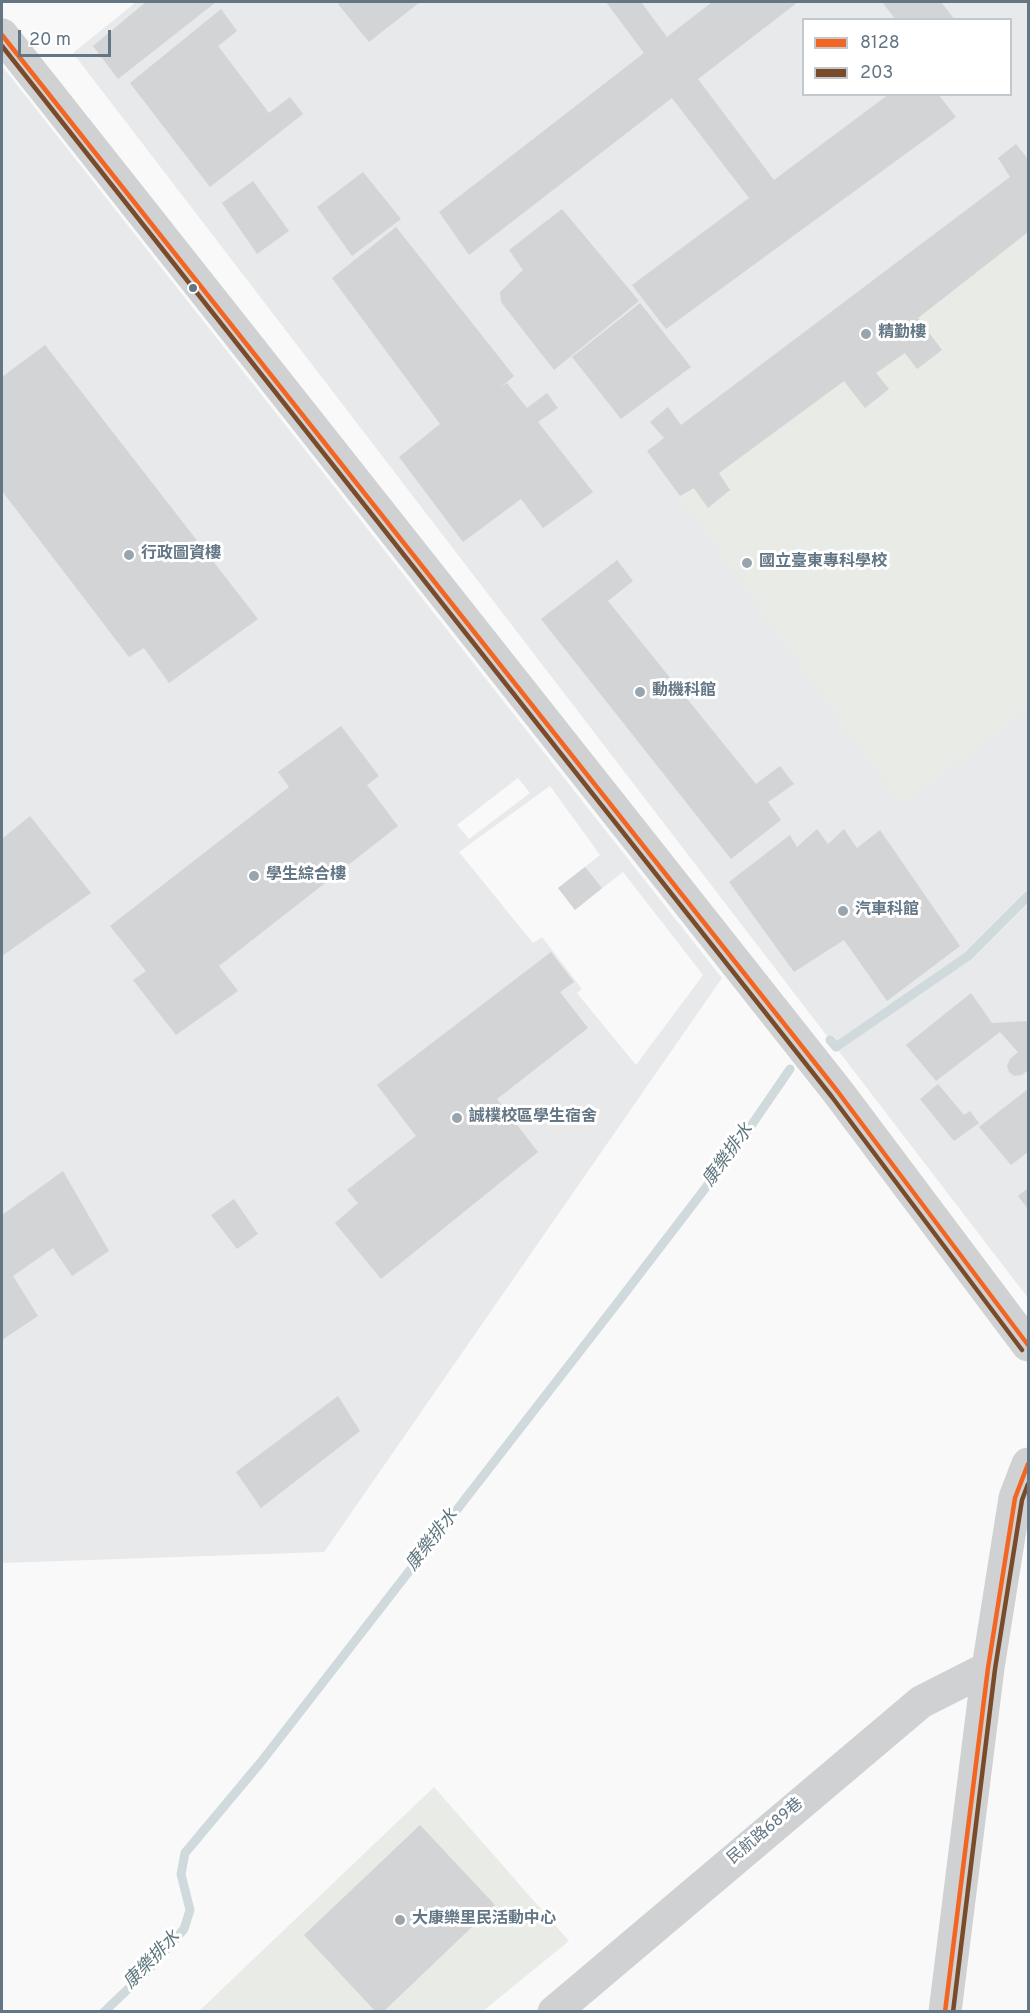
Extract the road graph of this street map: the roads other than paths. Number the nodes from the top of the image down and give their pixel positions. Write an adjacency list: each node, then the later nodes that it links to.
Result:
1 (2, 35): 2 (street)
2 (1029, 1345)
3 (1029, 1464): 4 (street)
4 (988, 1668): 5 (street, 民航路689巷); 6 (street)
5 (554, 2012)
6 (945, 2012)

